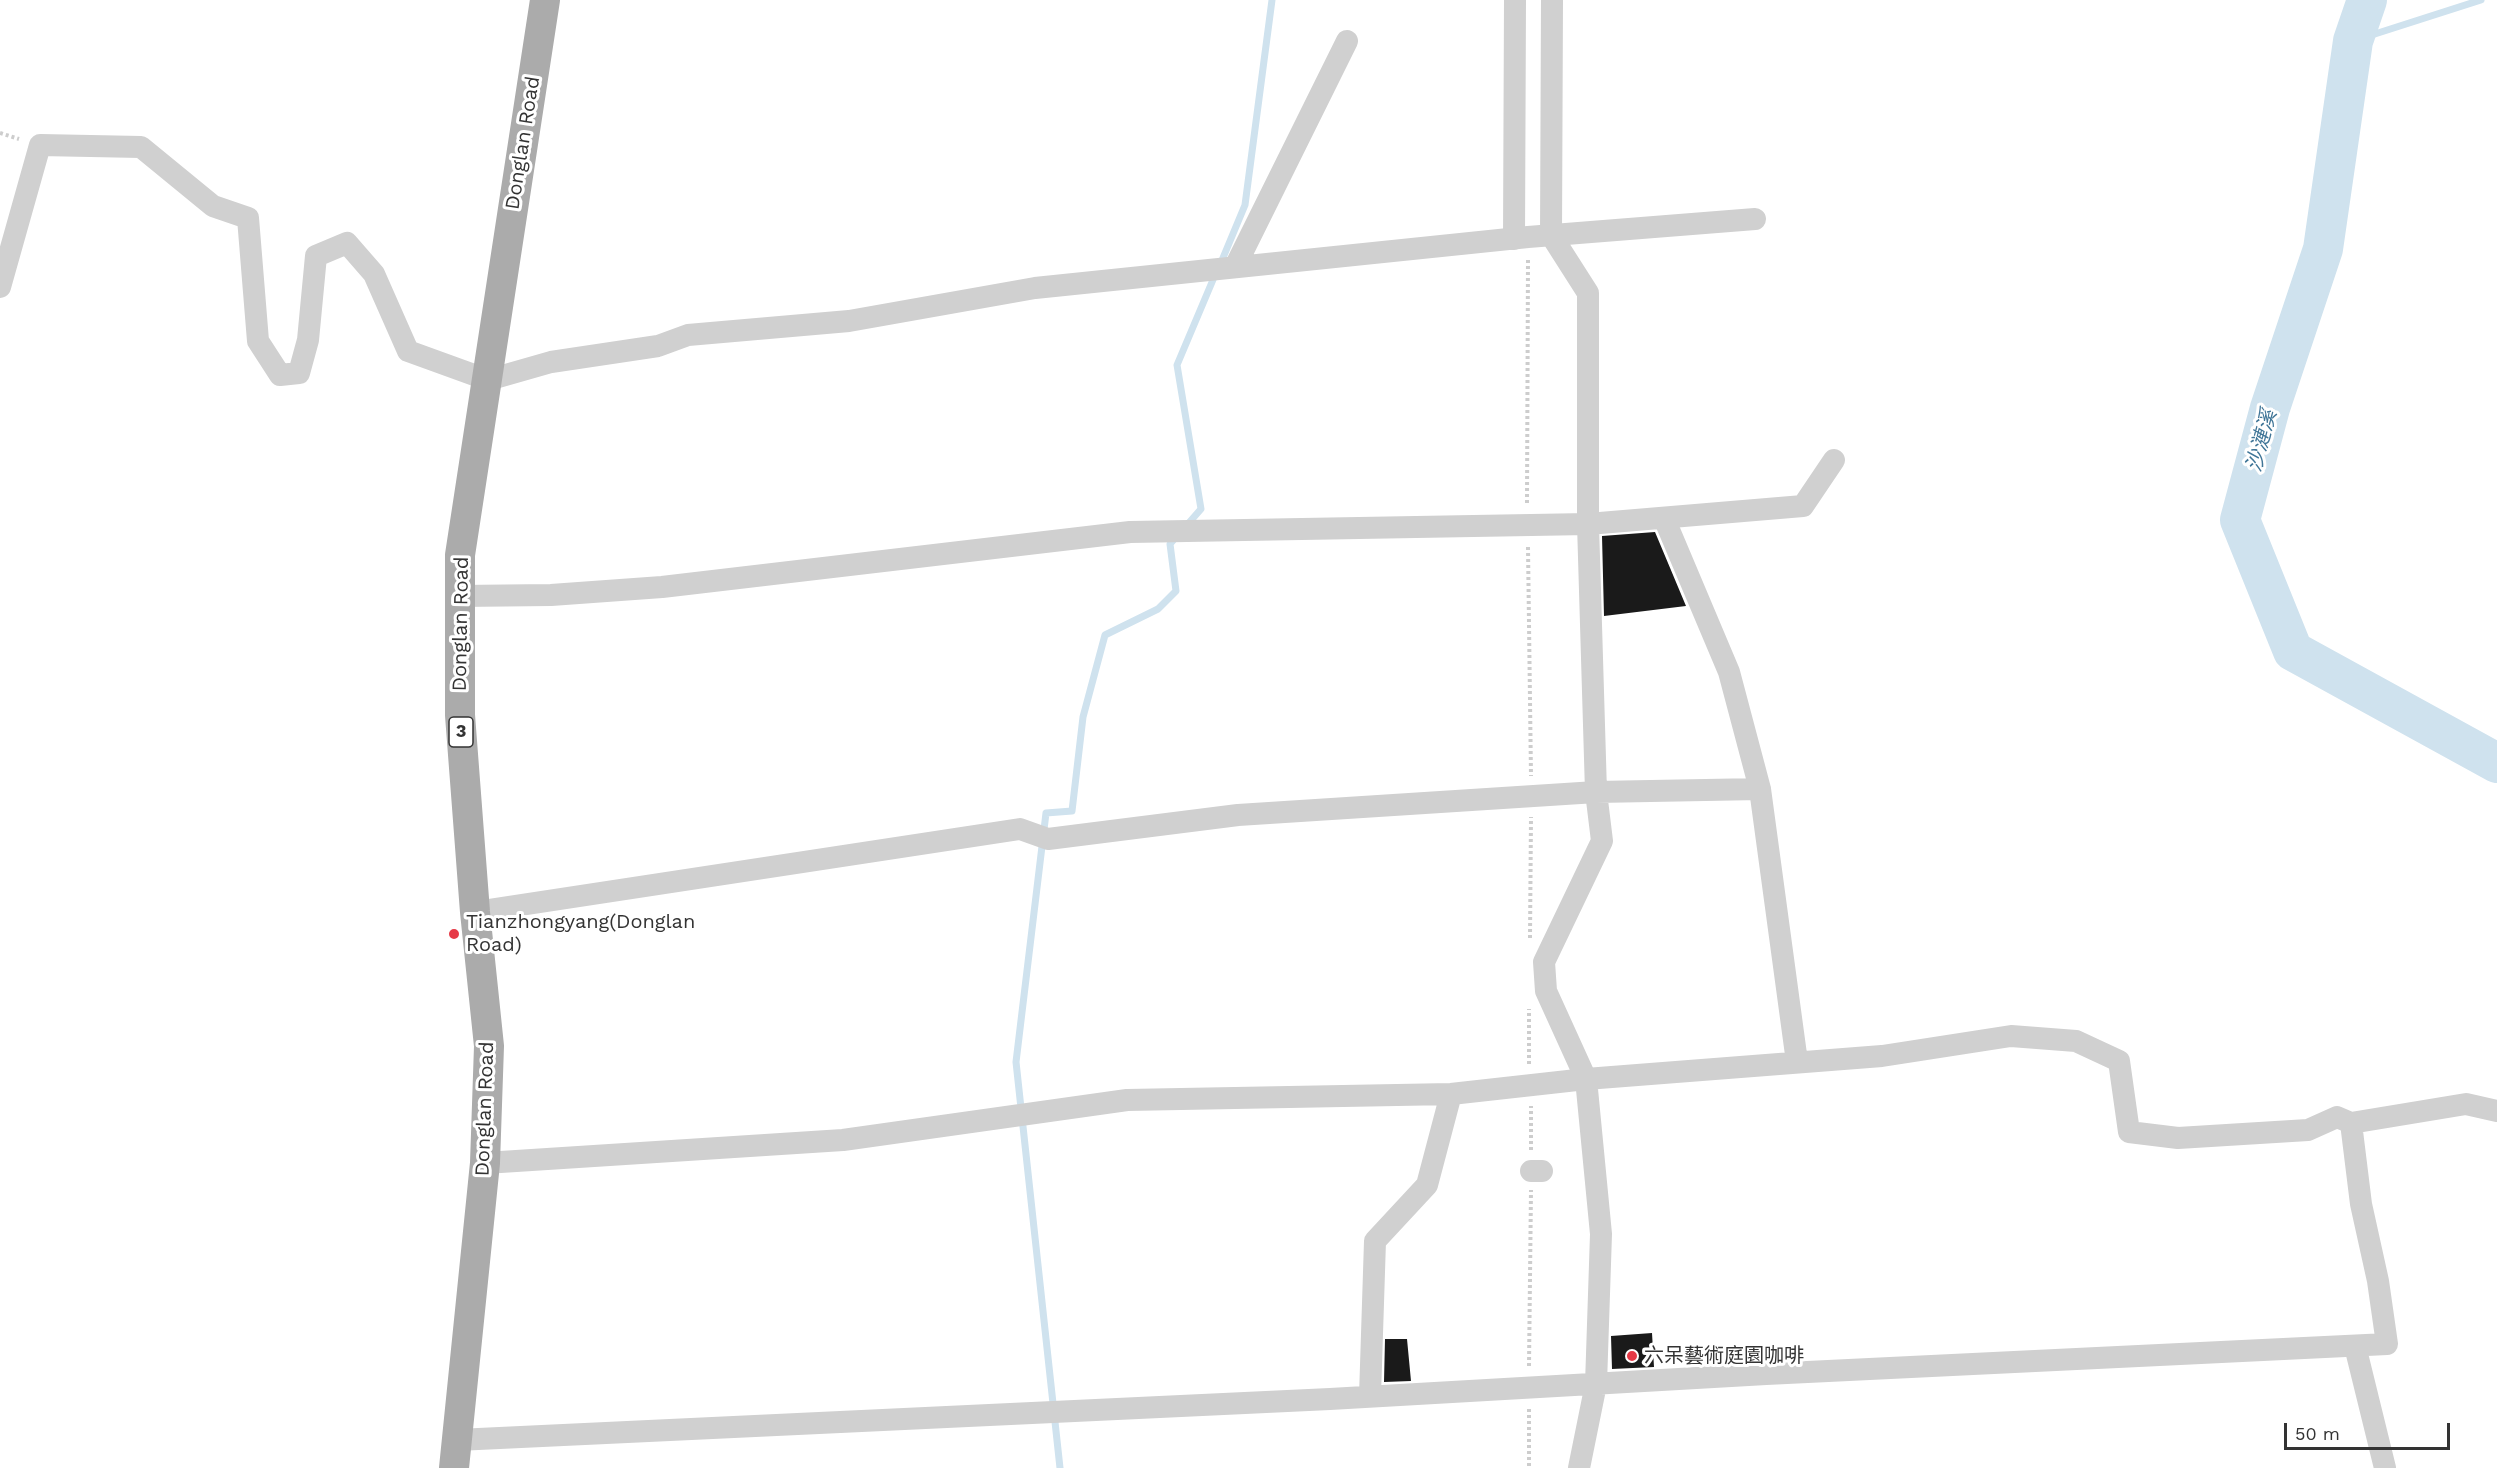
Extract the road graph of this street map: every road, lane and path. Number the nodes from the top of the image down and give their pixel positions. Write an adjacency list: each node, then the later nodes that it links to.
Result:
1 (545, 0): 9 (main road, Donglan Road / 3)
2 (1537, 8): 5 (street); 6 (street)
3 (1347, 41): 7 (street)
4 (1755, 219): 5 (street)
5 (1551, 236): 6 (street); 12 (street)
6 (1514, 239): 7 (street)
7 (1235, 267): 9 (street)
8 (0, 287): 9 (street)
9 (488, 380): 13 (main road, Donglan Road / 3)
10 (1834, 460): 11 (street)
11 (1664, 518): 12 (street); 14 (street)
12 (1588, 524): 13 (street); 15 (street)
13 (459, 596): 16 (main road, Donglan Road / 3)
14 (1760, 789): 15 (street); 17 (street)
15 (1596, 792): 16 (street); 18 (street)
16 (475, 912): 23 (main road, Donglan Road / 3)
17 (1797, 1062): 18 (street); 22 (street)
18 (1586, 1079): 19 (street); 25 (street)
19 (1451, 1094): 23 (street); 27 (street)
20 (1531, 1103): 26 (path)
21 (2497, 1111): 22 (street)
22 (2351, 1122): 24 (street)
23 (485, 1163): 28 (main road, Donglan Road / 3)
24 (2355, 1346): 25 (street); 31 (street)
25 (1596, 1384): 26 (street); 30 (street)
26 (1528, 1386): 27 (street); 29 (path)
27 (1370, 1396): 28 (street)
28 (455, 1454)
29 (1529, 1468)
30 (1579, 1468)
31 (2385, 1468)

